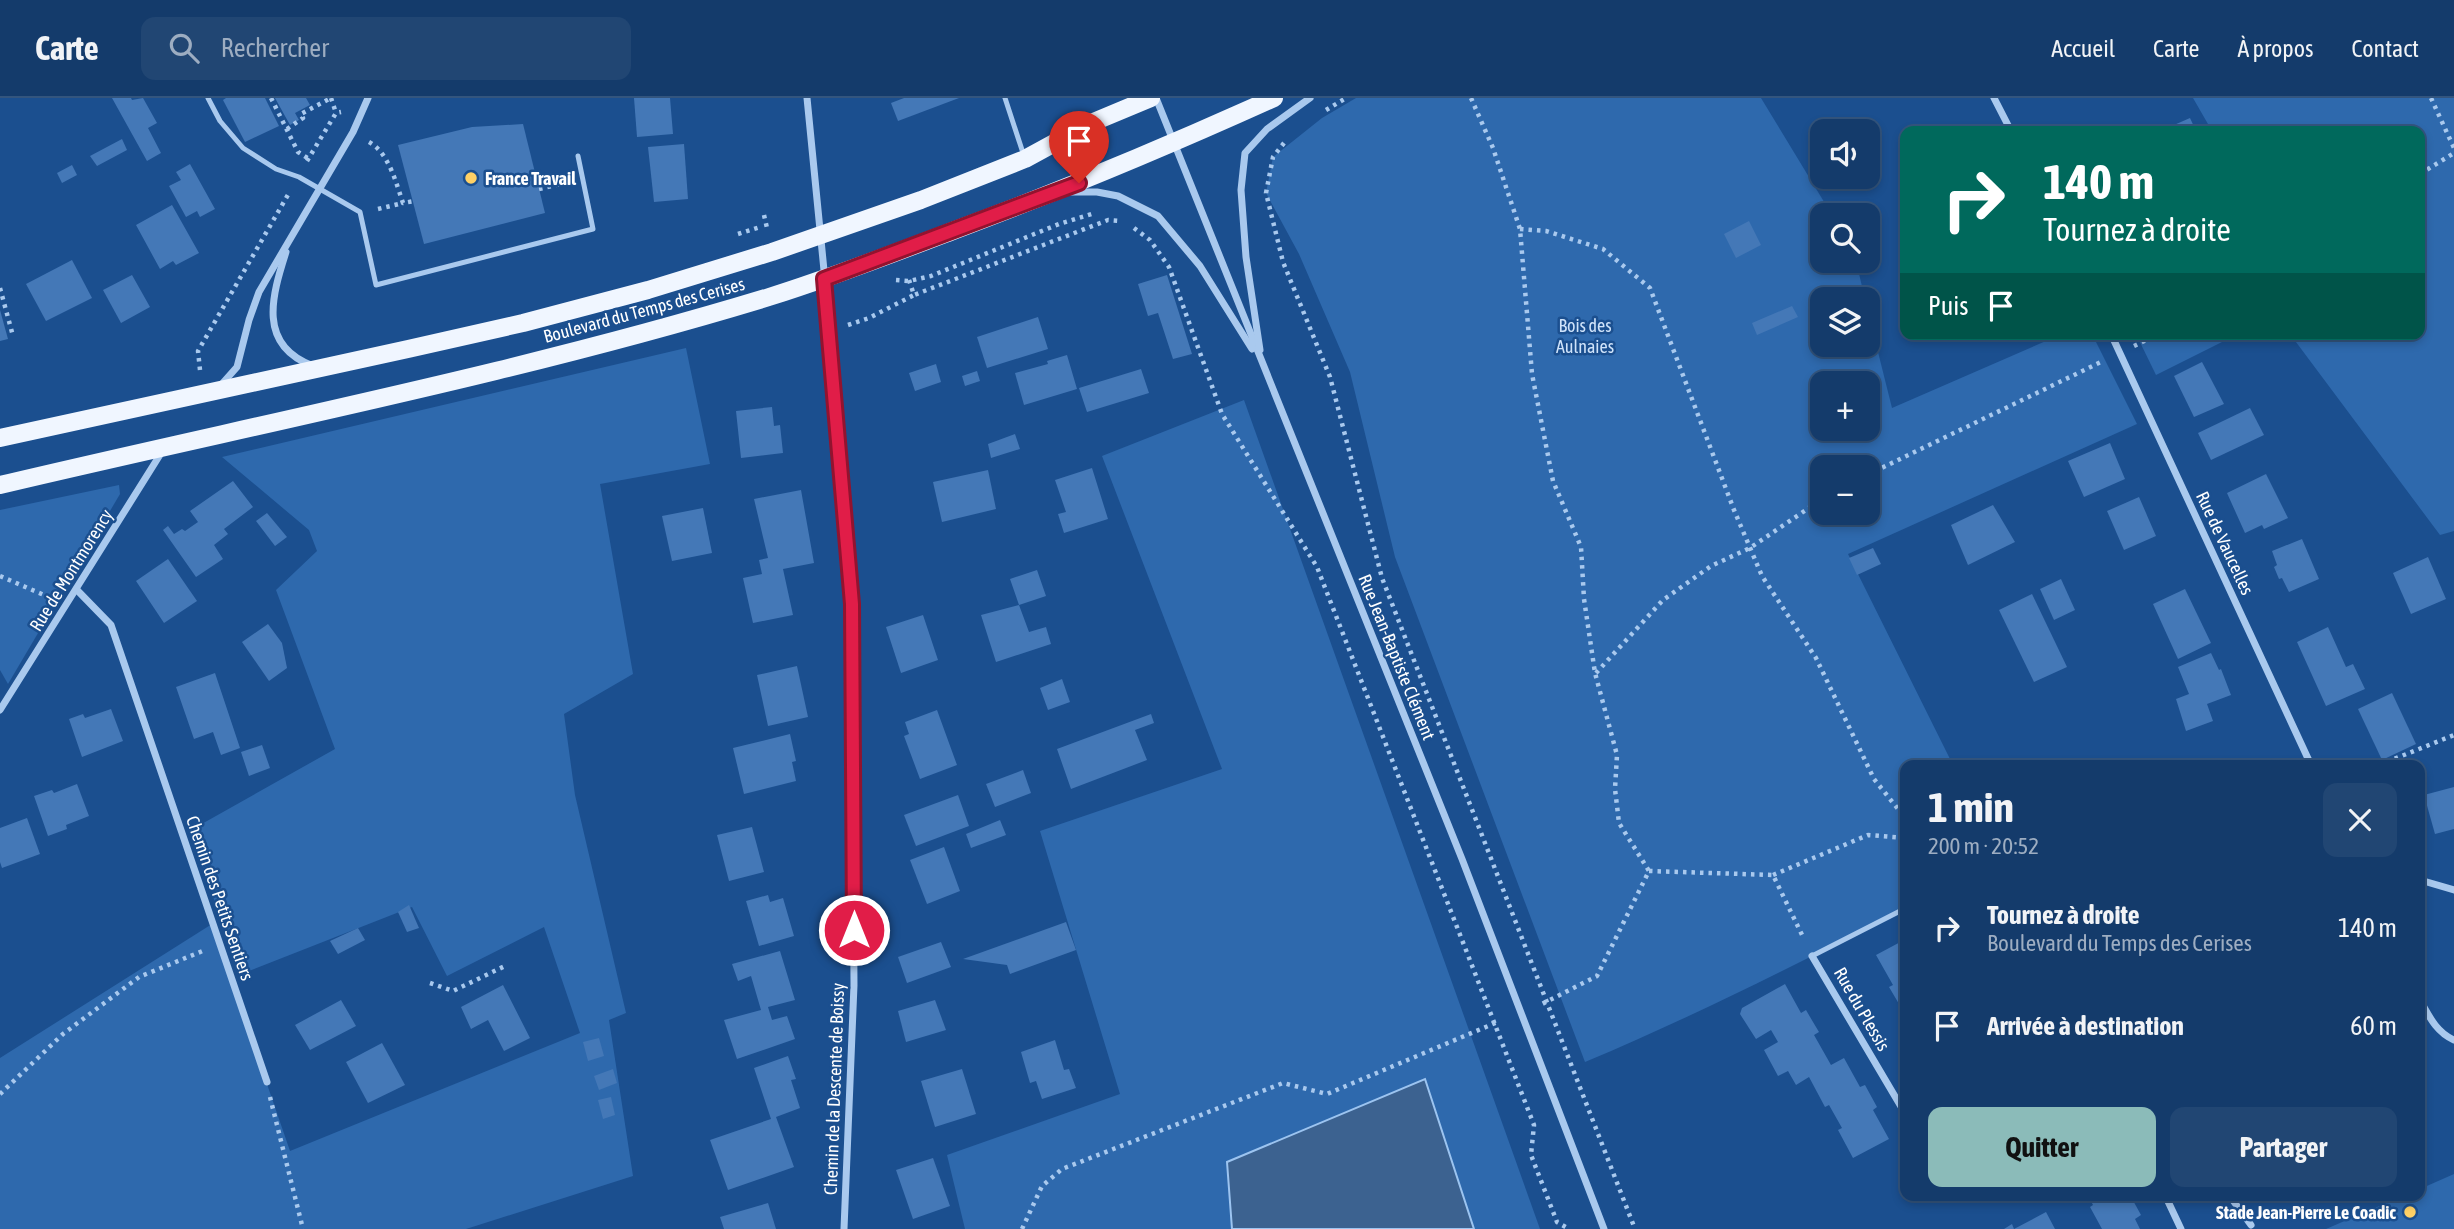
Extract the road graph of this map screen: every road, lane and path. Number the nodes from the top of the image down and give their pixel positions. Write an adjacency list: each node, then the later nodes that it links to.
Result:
1 (208, 98): 26 (lane)
2 (271, 98): 17 (path)
3 (331, 98): 15 (path); 17 (path)
4 (807, 98): 41 (street)
5 (1005, 98): 24 (lane)
6 (1154, 98): 20 (street, Rue Jean-Baptiste Clément); 24 (main road, Boulevard du Temps des Cerises)
7 (1274, 98): 20 (main road, Boulevard du Temps des Cerises)
8 (1310, 98): 53 (street)
9 (1346, 98): 14 (path)
10 (1471, 98): 39 (path)
11 (1994, 98): 16 (street)
12 (2431, 98): 21 (path)
13 (367, 101): 15 (path); 18 (street)
14 (1325, 110)
15 (336, 113): 23 (path)
16 (2008, 126)
17 (287, 129): 23 (path)
18 (353, 132): 29 (street); 32 (path)
19 (1289, 136): 82 (path)
20 (1175, 142): 30 (main road, Boulevard du Temps des Cerises); 53 (street, Rue Jean-Baptiste Clément)
21 (2454, 150): 25 (path)
22 (578, 156): 27 (lane)
23 (309, 159): 26 (path)
24 (1025, 159): 41 (main road, Boulevard du Temps des Cerises)
25 (2425, 170)
26 (299, 177): 29 (lane); 55 (path)
27 (583, 179): 28 (path); 33 (lane)
28 (539, 189)
29 (320, 190): 33 (lane); 42 (street)
30 (1058, 192): 43 (main road, Boulevard du Temps des Cerises); 53 (street)
31 (414, 201): 32 (path)
32 (403, 203): 33 (path)
33 (360, 212)
34 (1097, 212): 44 (path)
35 (1107, 214): 38 (path)
36 (764, 215): 40 (path)
37 (1108, 220): 38 (path)
38 (1125, 221): 84 (path)
39 (1520, 229): 62 (path); 66 (path)
40 (767, 232)
41 (821, 234): 43 (street, Chemin de la Descente de Boissy); 54 (main road, Boulevard du Temps des Cerises)
42 (289, 244): 54 (street); 56 (street)
43 (824, 279): 47 (street, Chemin de la Descente de Boissy); 58 (main road, Boulevard du Temps des Cerises)
44 (888, 280)
45 (0, 288): 48 (path)
46 (914, 295): 47 (path)
47 (830, 330): 93 (street, Chemin de la Descente de Boissy)
48 (13, 336)
49 (2114, 340): 69 (street, Rue de Vaucelles)
50 (2147, 340): 51 (path)
51 (2139, 344)
52 (2099, 363): 59 (path)
53 (1262, 364): 96 (street, Rue Jean-Baptiste Clément)
54 (320, 368): 56 (main road, Boulevard du Temps des Cerises)
55 (200, 370)
56 (209, 391): 57 (main road, Boulevard du Temps des Cerises)
57 (0, 438)
58 (166, 446): 60 (main road, Boulevard du Temps des Cerises); 64 (street, Rue de Montmorency)
59 (1880, 469)
60 (0, 485)
61 (1810, 507): 62 (path)
62 (1750, 548): 66 (path); 71 (path)
63 (0, 576): 65 (path)
64 (77, 590): 65 (street, Rue de Montmorency); 78 (street, Chemin des Petits Sentiers)
65 (68, 604): 67 (street, Rue de Montmorency)
66 (1595, 673): 73 (path)
67 (0, 710)
68 (2454, 736): 70 (path)
69 (2309, 760)
70 (2392, 760)
71 (1900, 811)
72 (1900, 838): 74 (path)
73 (1649, 871): 74 (path); 82 (path)
74 (1773, 875): 79 (path)
75 (2425, 881): 76 (street)
76 (2454, 890)
77 (1900, 911): 79 (lane)
78 (219, 944): 86 (street, Chemin des Petits Sentiers); 87 (path)
79 (1812, 956): 88 (street, Rue du Plessis)
80 (507, 965): 81 (path)
81 (430, 983)
82 (1544, 1003): 97 (path)
83 (2425, 1009): 85 (street)
84 (1498, 1022): 94 (path); 95 (path)
85 (2454, 1040)
86 (267, 1082): 92 (path)
87 (0, 1094)
88 (1900, 1105)
89 (2168, 1201): 98 (street)
90 (2233, 1201): 91 (street)
91 (2250, 1225)
92 (303, 1229)
93 (845, 1229)
94 (1023, 1229)
95 (1569, 1229)
96 (1604, 1229)
97 (1635, 1229)
98 (2181, 1229)

